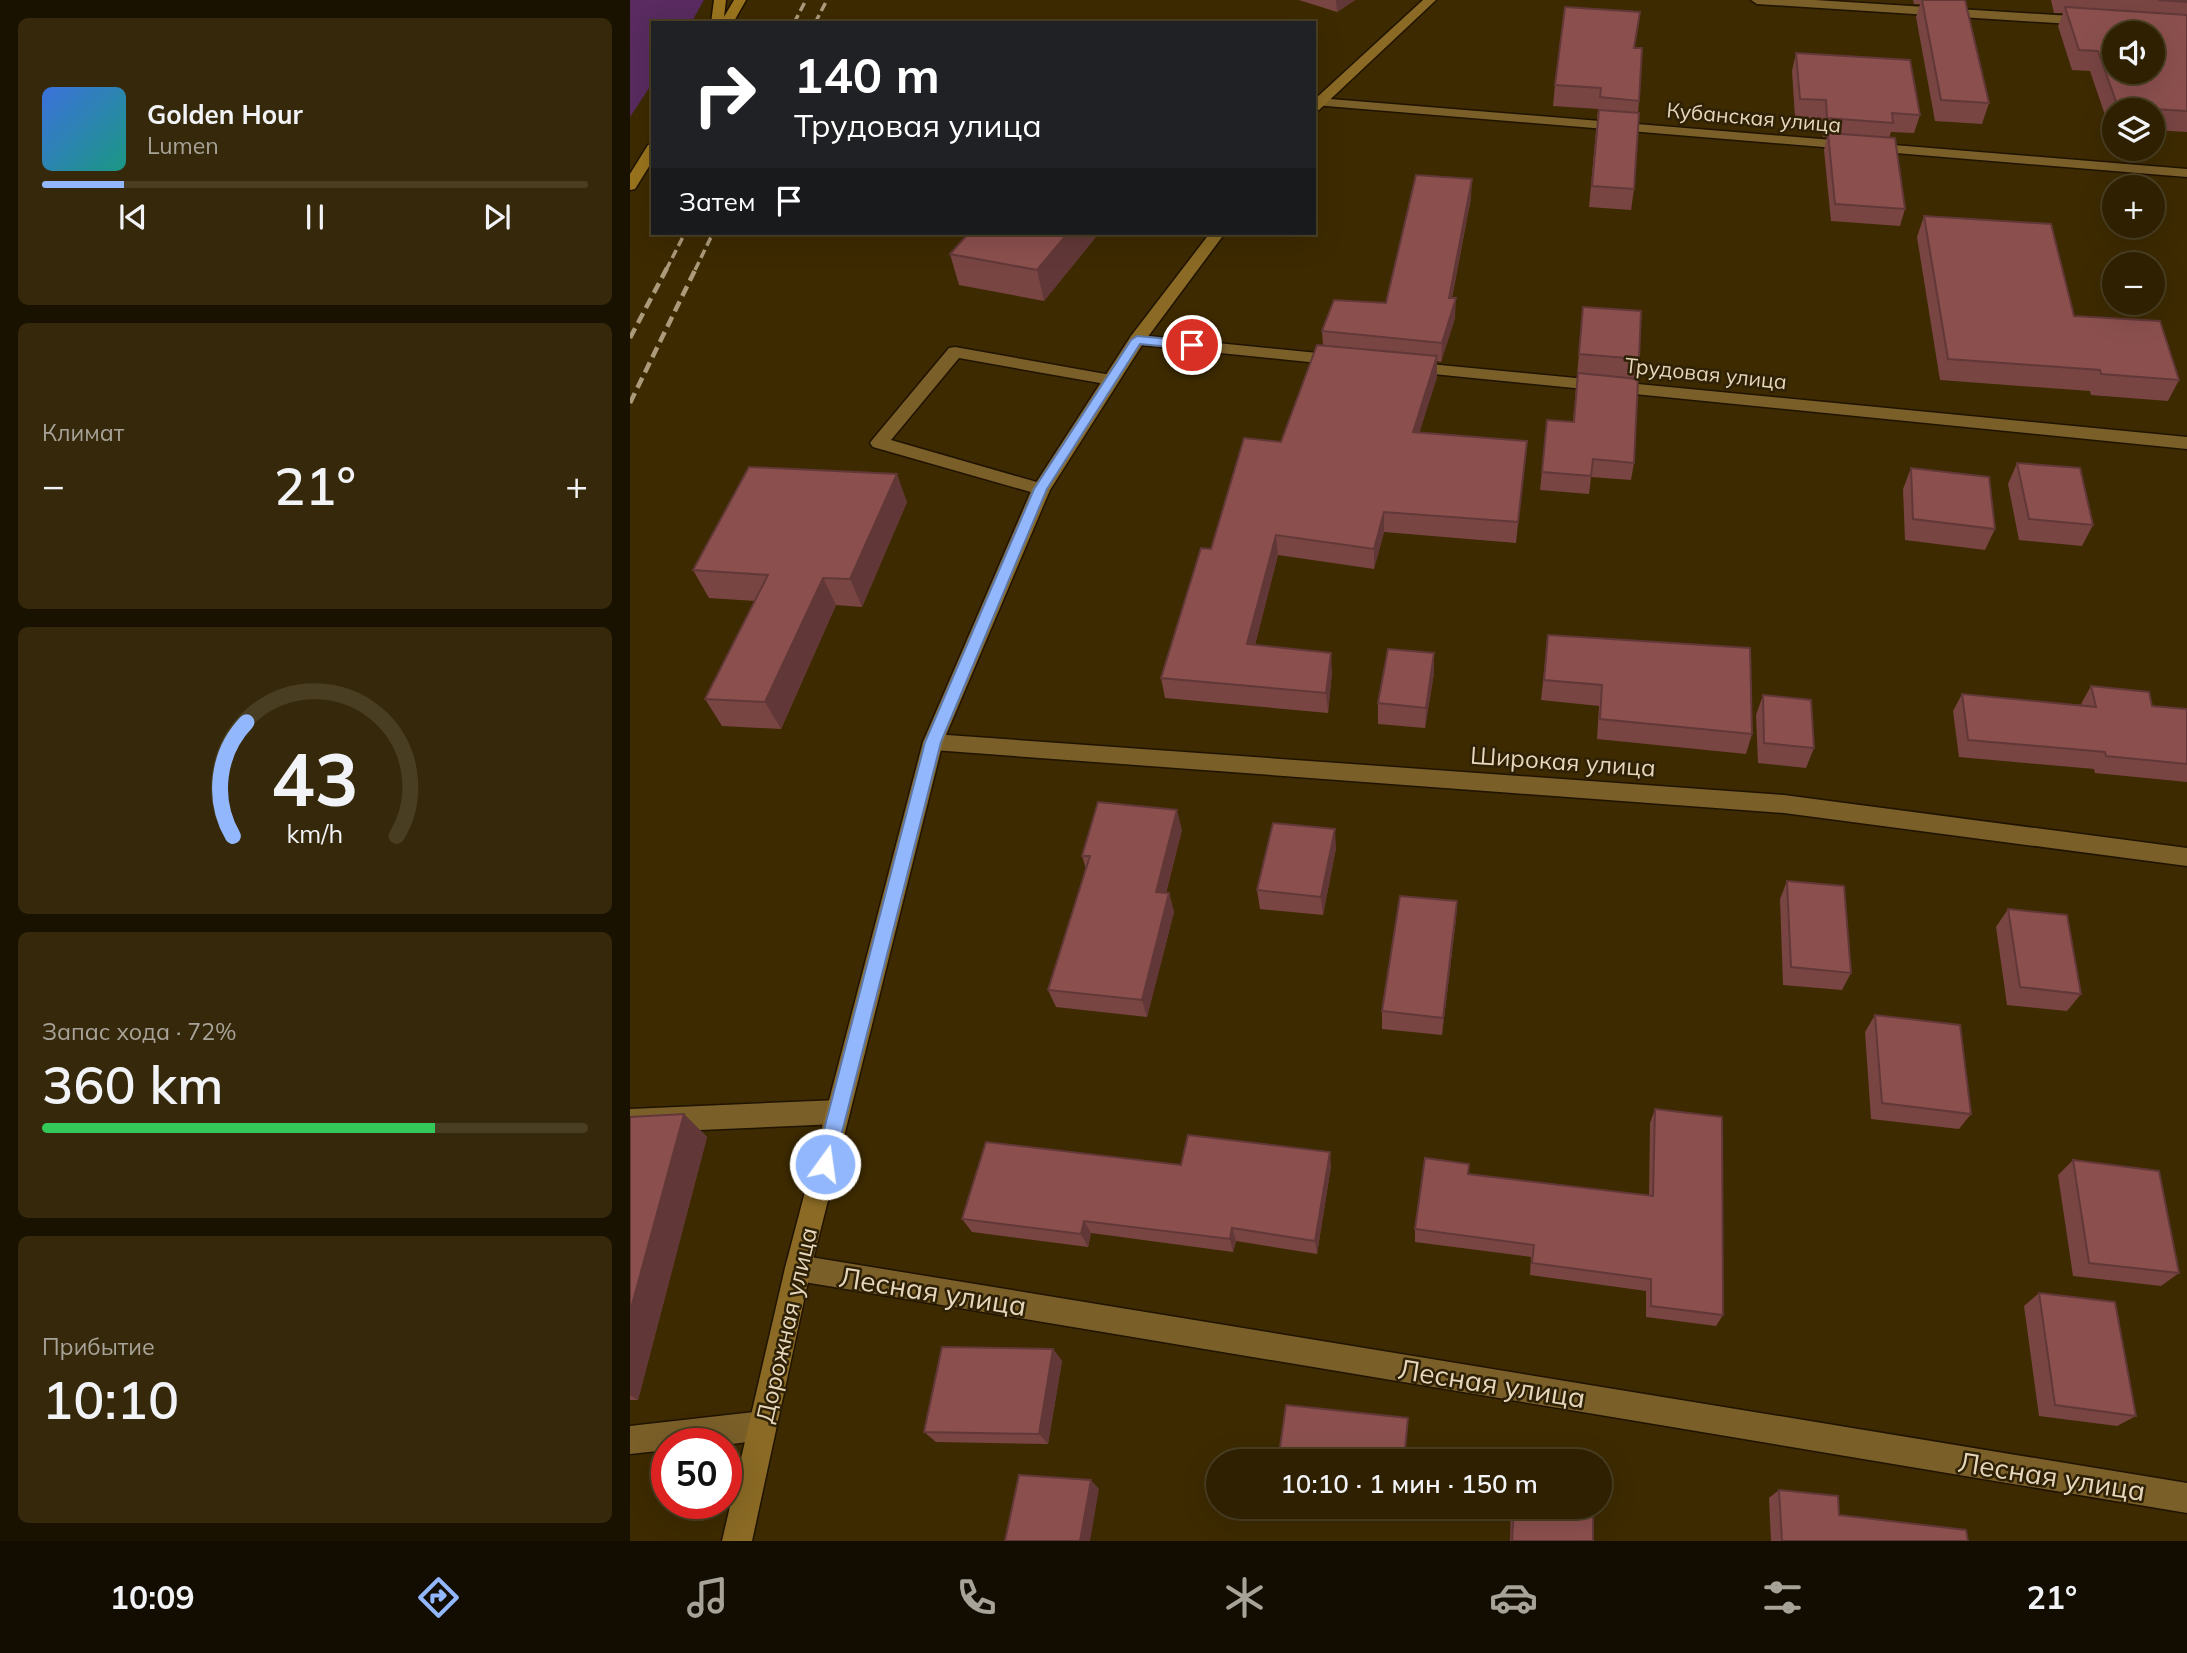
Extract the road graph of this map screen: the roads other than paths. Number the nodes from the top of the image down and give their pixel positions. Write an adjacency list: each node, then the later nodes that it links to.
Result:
1 (720, 0): 5 (main road)
2 (740, 0): 6 (main road)
3 (1430, 0): 8 (main road)
4 (1757, 0): 7 (street)
5 (717, 21)
6 (728, 21)
7 (2102, 22)
8 (1316, 104): 10 (street, Кубанская улица)
9 (651, 151): 11 (main road)
10 (2187, 173)
11 (630, 186)
12 (1216, 235): 13 (main road, Дорожная улица)
13 (1137, 340): 14 (street); 16 (main road, Дорожная улица)
14 (1358, 362)
15 (1386, 364): 17 (street, Трудовая улица)
16 (1111, 380): 18 (main road, Дорожная улица); 18 (street)
17 (2187, 443)
18 (1041, 489): 19 (main road, Дорожная улица)
19 (933, 742): 20 (street, Широкая улица); 21 (main road, Дорожная улица)
20 (2187, 857)
21 (838, 1112): 22 (street); 23 (main road, Дорожная улица)
22 (630, 1121)
23 (798, 1268): 24 (main road, Дорожная улица); 26 (street, Лесная улица)
24 (763, 1425): 25 (street); 27 (main road, Дорожная улица)
25 (630, 1440)
26 (2187, 1498)
27 (737, 1541)

